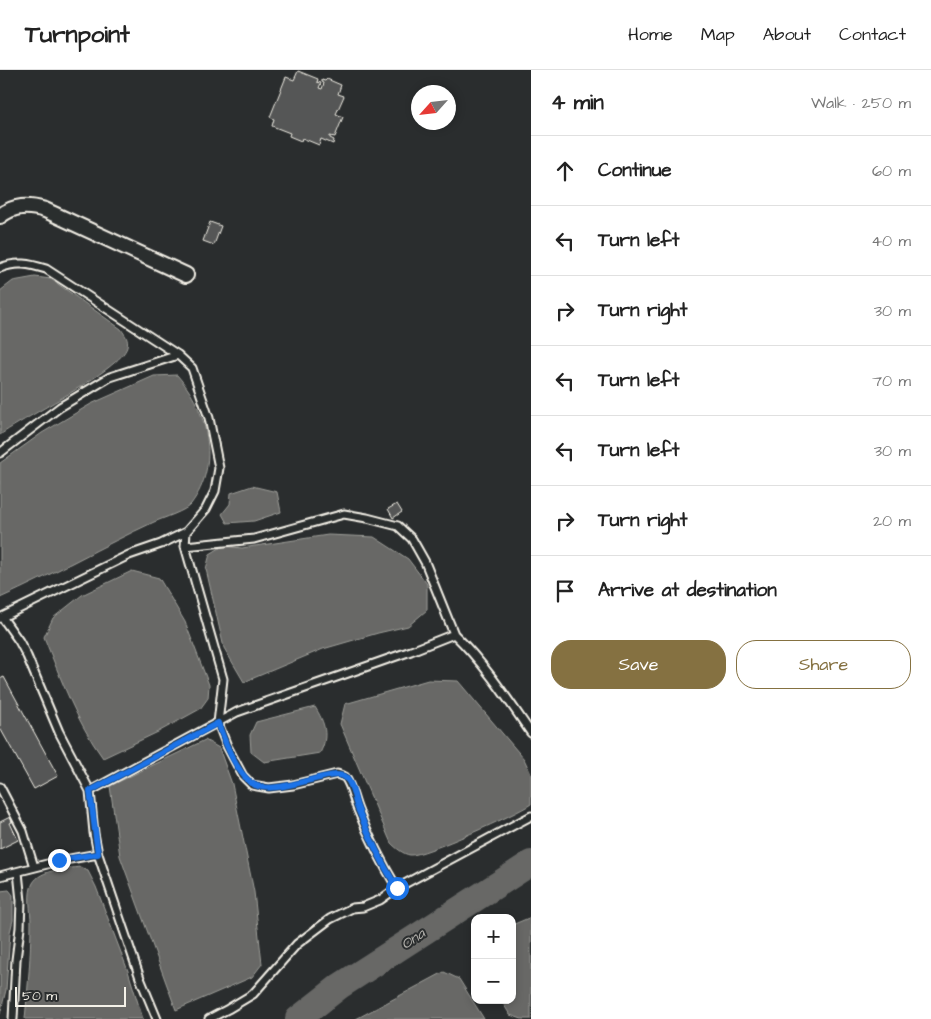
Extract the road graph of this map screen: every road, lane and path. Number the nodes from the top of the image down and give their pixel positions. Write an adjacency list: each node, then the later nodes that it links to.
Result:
1 (0, 216): 3 (street)
2 (0, 268): 4 (lane)
3 (186, 274)
4 (178, 355): 5 (lane); 6 (lane)
5 (0, 453)
6 (186, 532): 7 (lane); 8 (lane)
7 (185, 546): 9 (lane); 10 (lane)
8 (1, 618): 13 (lane)
9 (454, 634): 10 (lane); 11 (lane)
10 (218, 723): 13 (lane); 19 (lane)
11 (531, 733)
12 (0, 787): 16 (lane)
13 (90, 791): 15 (lane)
14 (531, 816): 19 (lane)
15 (98, 854): 16 (lane); 21 (lane)
16 (34, 867): 17 (lane)
17 (18, 872): 18 (lane); 20 (lane)
18 (0, 876)
19 (397, 888): 22 (lane)
20 (13, 1019)
21 (156, 1019)
22 (209, 1019)

